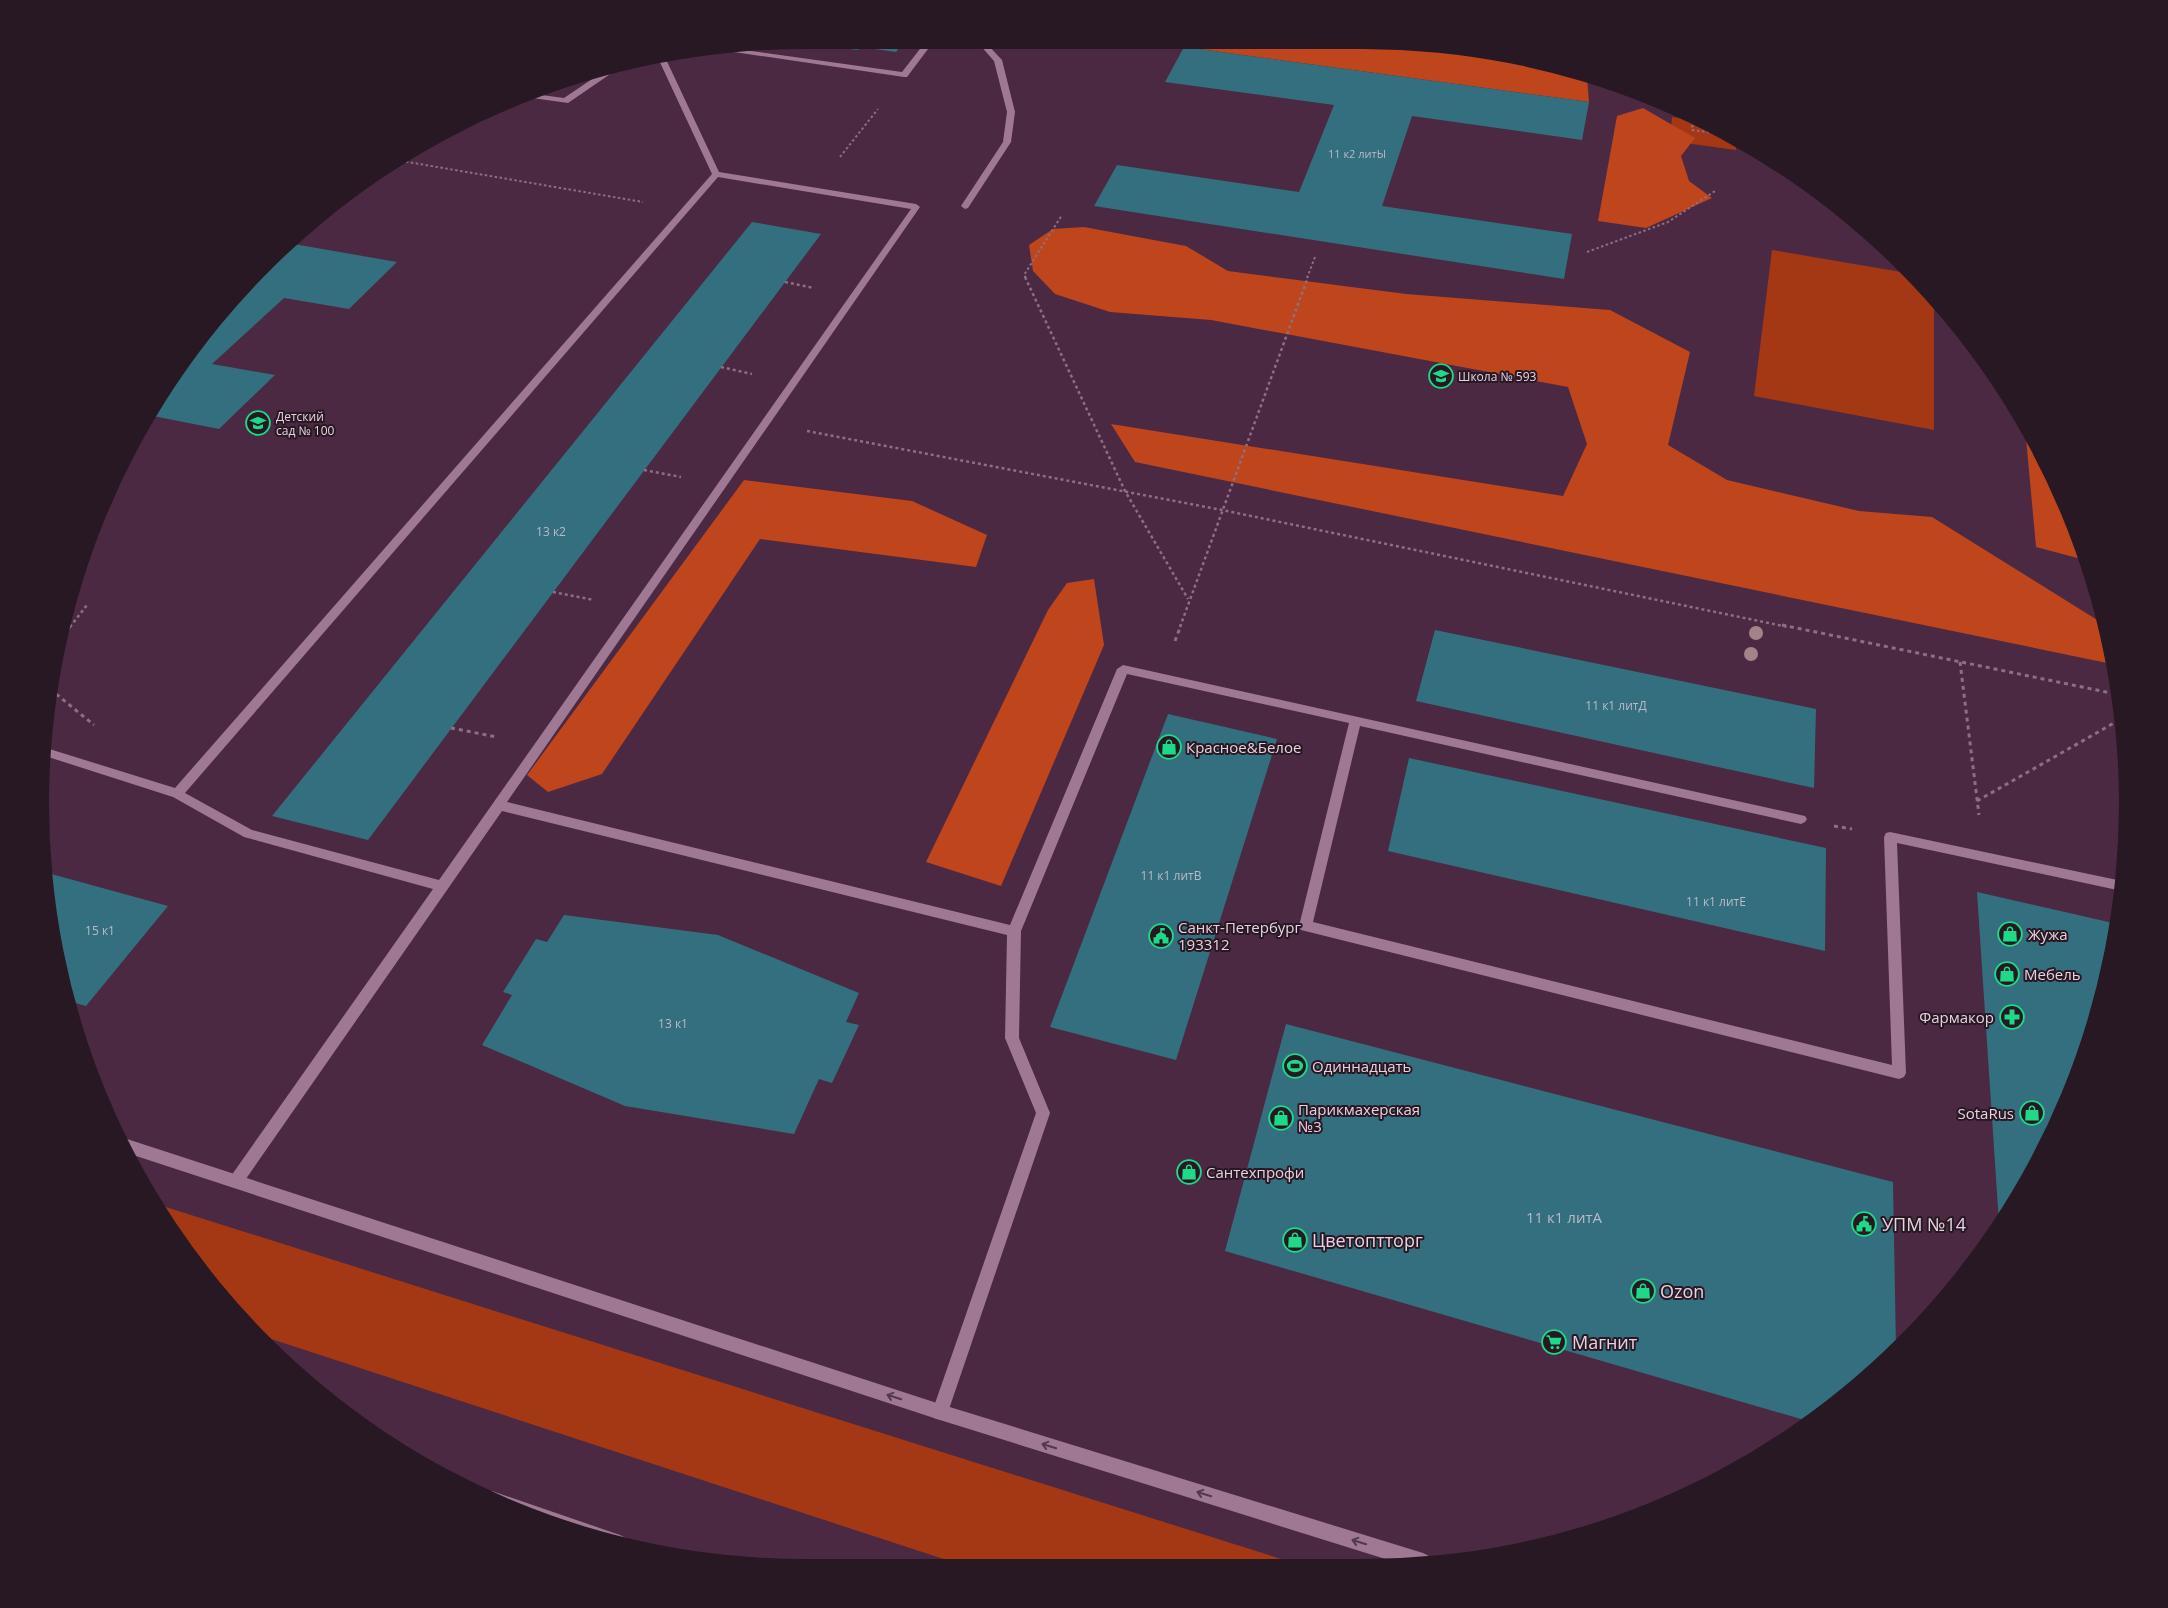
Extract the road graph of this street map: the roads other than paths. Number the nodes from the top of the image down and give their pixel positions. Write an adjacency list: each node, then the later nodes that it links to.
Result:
1 (924, 49): 3 (street)
2 (988, 49): 8 (street)
3 (737, 52)
4 (663, 62): 7 (street)
5 (601, 77): 6 (street)
6 (538, 97)
7 (716, 174): 11 (street); 12 (street)
8 (965, 206)
9 (1355, 722): 13 (street); 14 (street); 16 (street)
10 (50, 754): 11 (street)
11 (177, 794): 15 (street)
12 (498, 804): 15 (street); 16 (street)
13 (1802, 819)
14 (2115, 884)
15 (441, 886): 18 (street)
16 (1014, 931): 19 (street)
17 (133, 1149): 18 (street)
18 (236, 1181): 19 (street, one-way to 18)
19 (940, 1412): 20 (street, one-way to 19)
20 (1410, 1558)

